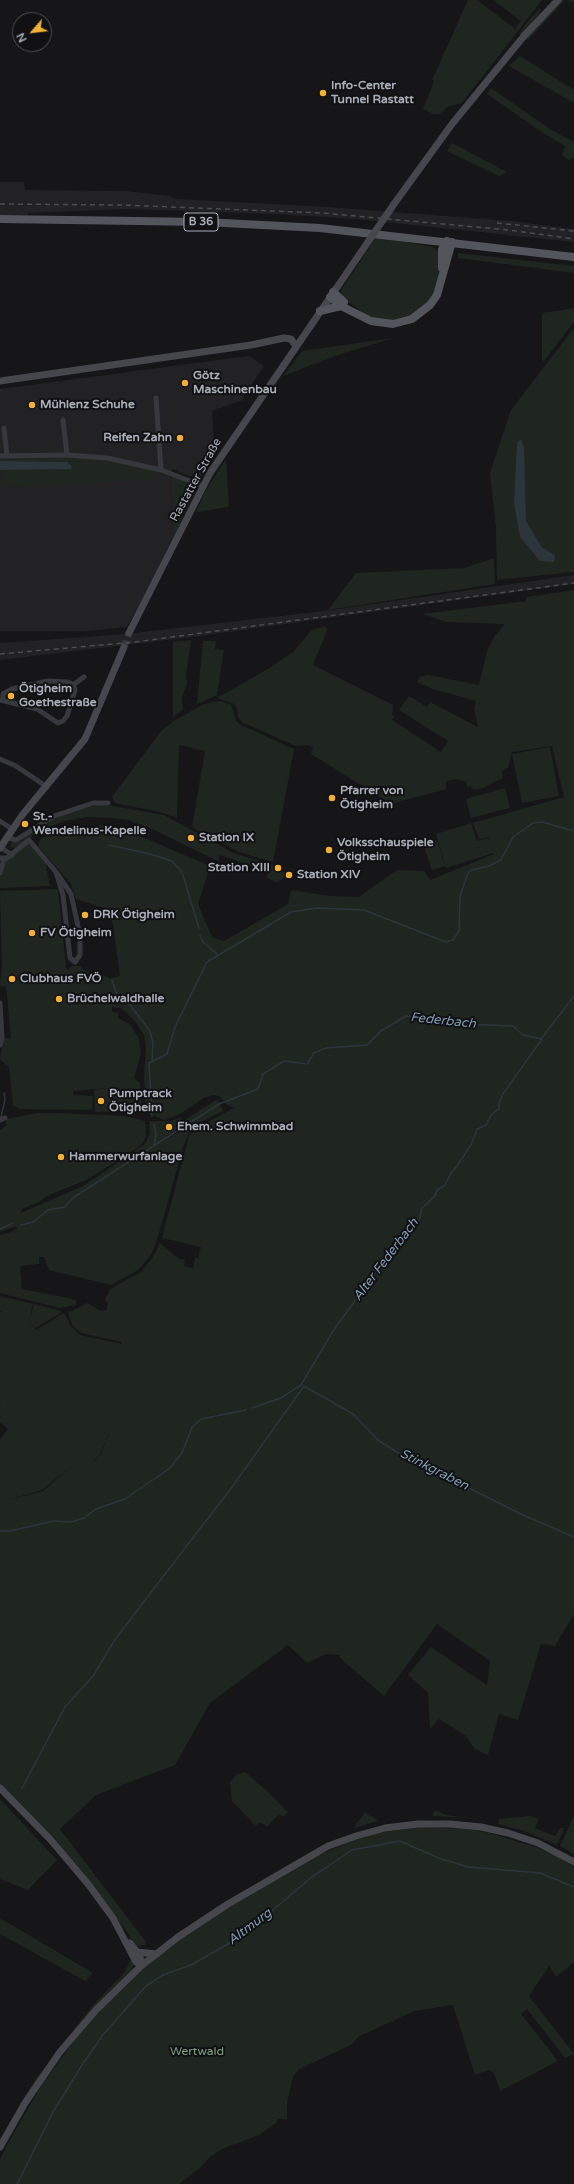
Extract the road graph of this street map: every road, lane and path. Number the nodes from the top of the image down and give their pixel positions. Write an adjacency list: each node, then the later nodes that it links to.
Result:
1 (551, 0): 3 (street)
2 (558, 0): 3 (street)
3 (547, 10): 10 (street, Rastatter Straße, bridge)
4 (0, 219): 5 (main road, B 36)
5 (428, 239): 6 (main road, B 36); 7 (main road)
6 (449, 241): 7 (main road); 8 (main road, B 36); 9 (main road)
7 (441, 254): 9 (main road)
8 (574, 257)
9 (443, 273): 12 (main road)
10 (331, 294): 11 (main road); 12 (main road); 13 (street, Rastatter Straße)
11 (341, 306): 12 (main road); 13 (main road)
12 (352, 310)
13 (320, 311): 14 (street, Rastatter Straße)
14 (295, 345): 15 (street); 23 (street, Rastatter Straße)
15 (0, 381)
16 (156, 398): 22 (street)
17 (63, 420): 19 (street)
18 (4, 428): 21 (street)
19 (67, 455): 21 (street); 22 (street)
20 (0, 456): 21 (street)
21 (7, 456)
22 (161, 470): 23 (street)
23 (203, 486): 24 (street, Rastatter Straße)
24 (129, 633)
25 (124, 646): 30 (street)
26 (84, 677): 27 (street)
27 (73, 685): 28 (street); 28 (street)
28 (1, 699)
29 (0, 758): 30 (street)
30 (47, 787): 33 (street)
31 (108, 803): 34 (street)
32 (0, 821): 33 (street)
33 (12, 828): 34 (street)
34 (6, 837): 35 (street)
35 (0, 848): 36 (street)
36 (12, 855): 37 (street); 38 (street)
37 (2, 858): 39 (street)
38 (56, 872): 38 (street)
39 (0, 873)
40 (0, 1003): 41 (street)
41 (0, 1045)
42 (0, 1788): 44 (street)
43 (574, 1862): 46 (street)
44 (126, 1939): 45 (street); 47 (street)
45 (137, 1952): 46 (street); 47 (street)
46 (157, 1954): 47 (street)
47 (141, 1966): 48 (street)
48 (0, 2148)

